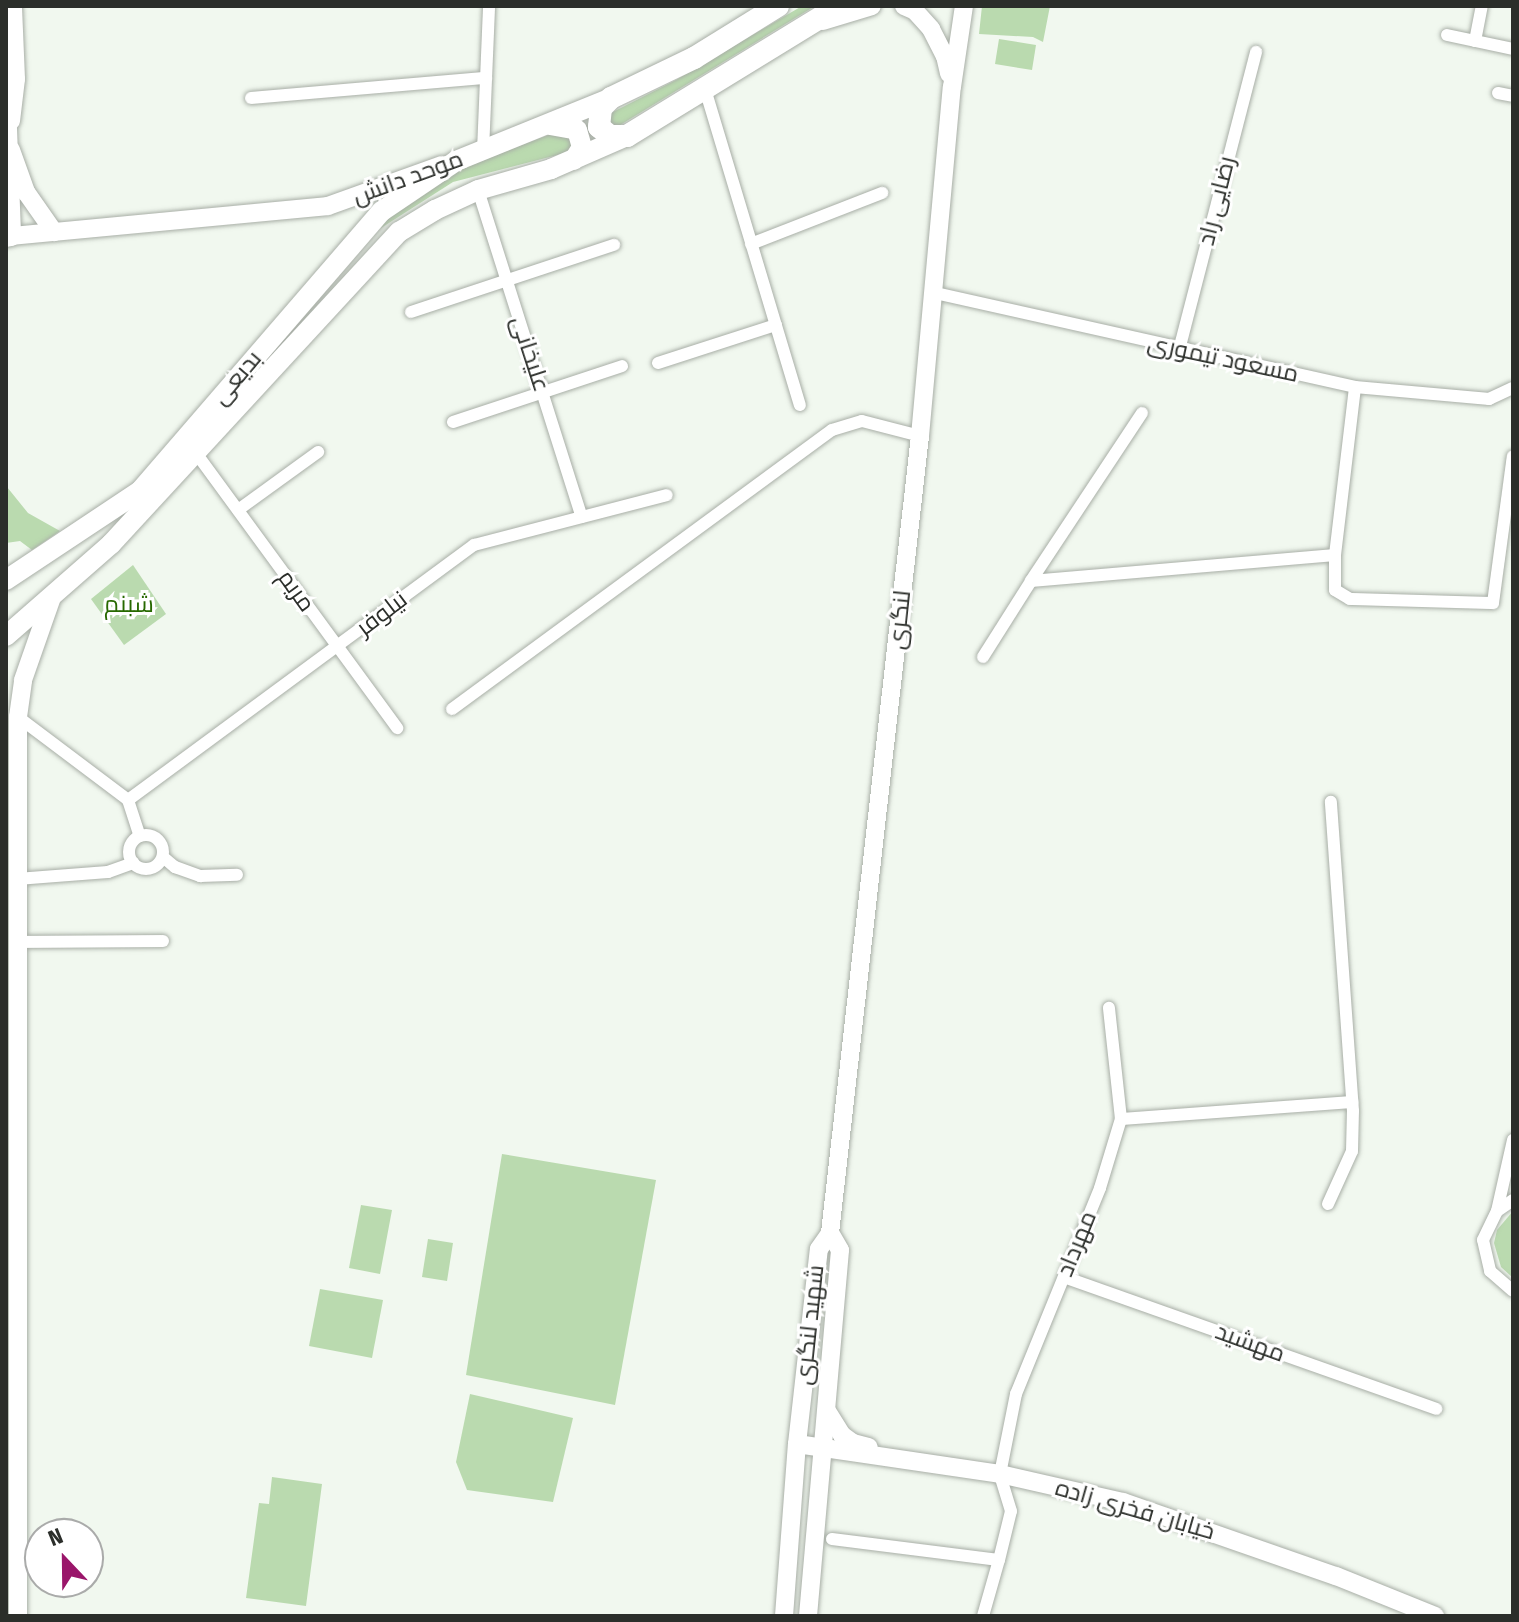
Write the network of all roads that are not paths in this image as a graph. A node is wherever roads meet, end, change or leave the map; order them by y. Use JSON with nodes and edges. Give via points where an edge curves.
{"nodes":[{"id":1,"x":13,"y":6,"type":"edge"},
{"id":2,"x":489,"y":6,"type":"edge"},
{"id":3,"x":778,"y":6,"type":"edge"},
{"id":4,"x":839,"y":6,"type":"edge"},
{"id":5,"x":872,"y":6,"type":"edge"},
{"id":6,"x":904,"y":6,"type":"edge"},
{"id":7,"x":964,"y":6,"type":"edge"},
{"id":8,"x":1482,"y":6,"type":"edge"},
{"id":9,"x":809,"y":26,"type":"junction"},
{"id":10,"x":1447,"y":35,"type":"dead end"},
{"id":11,"x":1475,"y":41,"type":"junction"},
{"id":12,"x":1513,"y":49,"type":"edge"},
{"id":13,"x":1256,"y":52,"type":"dead end"},
{"id":14,"x":486,"y":78,"type":"junction"},
{"id":15,"x":952,"y":87,"type":"junction"},
{"id":16,"x":705,"y":89,"type":"junction"},
{"id":17,"x":1498,"y":93,"type":"dead end"},
{"id":18,"x":1513,"y":96,"type":"edge"},
{"id":19,"x":251,"y":98,"type":"dead end"},
{"id":20,"x":611,"y":98,"type":"junction"},
{"id":21,"x":6,"y":103,"type":"edge"},
{"id":22,"x":550,"y":125,"type":"junction"},
{"id":23,"x":627,"y":136,"type":"junction"},
{"id":24,"x":9,"y":143,"type":"junction"},
{"id":25,"x":483,"y":151,"type":"junction"},
{"id":26,"x":574,"y":160,"type":"junction"},
{"id":27,"x":456,"y":161,"type":"junction"},
{"id":28,"x":478,"y":190,"type":"junction"},
{"id":29,"x":882,"y":193,"type":"dead end"},
{"id":30,"x":54,"y":232,"type":"junction"},
{"id":31,"x":8,"y":236,"type":"edge"},
{"id":32,"x":751,"y":244,"type":"junction"},
{"id":33,"x":614,"y":245,"type":"dead end"},
{"id":34,"x":384,"y":246,"type":"joint"},
{"id":35,"x":507,"y":281,"type":"junction"},
{"id":36,"x":935,"y":293,"type":"junction"},
{"id":37,"x":411,"y":312,"type":"dead end"},
{"id":38,"x":776,"y":325,"type":"junction"},
{"id":39,"x":1179,"y":350,"type":"junction"},
{"id":40,"x":658,"y":363,"type":"dead end"},
{"id":41,"x":622,"y":366,"type":"dead end"},
{"id":42,"x":1355,"y":387,"type":"junction"},
{"id":43,"x":1513,"y":388,"type":"edge"},
{"id":44,"x":543,"y":393,"type":"junction"},
{"id":45,"x":800,"y":405,"type":"dead end"},
{"id":46,"x":1142,"y":413,"type":"dead end"},
{"id":47,"x":453,"y":422,"type":"dead end"},
{"id":48,"x":920,"y":436,"type":"junction"},
{"id":49,"x":318,"y":452,"type":"dead end"},
{"id":50,"x":196,"y":453,"type":"junction"},
{"id":51,"x":1513,"y":456,"type":"edge"},
{"id":52,"x":667,"y":495,"type":"dead end"},
{"id":53,"x":238,"y":510,"type":"junction"},
{"id":54,"x":582,"y":517,"type":"junction"},
{"id":55,"x":1335,"y":555,"type":"junction"},
{"id":56,"x":6,"y":580,"type":"edge"},
{"id":57,"x":1031,"y":581,"type":"junction"},
{"id":58,"x":52,"y":597,"type":"junction"},
{"id":59,"x":6,"y":636,"type":"edge"},
{"id":60,"x":337,"y":647,"type":"junction"},
{"id":61,"x":983,"y":657,"type":"dead end"},
{"id":62,"x":452,"y":709,"type":"dead end"},
{"id":63,"x":18,"y":717,"type":"junction"},
{"id":64,"x":397,"y":728,"type":"dead end"},
{"id":65,"x":11,"y":777,"type":"edge"},
{"id":66,"x":128,"y":800,"type":"junction"},
{"id":67,"x":1331,"y":802,"type":"dead end"},
{"id":68,"x":140,"y":836,"type":"junction"},
{"id":69,"x":163,"y":857,"type":"junction"},
{"id":70,"x":133,"y":863,"type":"junction"},
{"id":71,"x":237,"y":875,"type":"dead end"},
{"id":72,"x":17,"y":879,"type":"junction"},
{"id":73,"x":163,"y":941,"type":"dead end"},
{"id":74,"x":17,"y":942,"type":"junction"},
{"id":75,"x":12,"y":989,"type":"edge"},
{"id":76,"x":1109,"y":1008,"type":"dead end"},
{"id":77,"x":1352,"y":1102,"type":"junction"},
{"id":78,"x":1121,"y":1119,"type":"junction"},
{"id":79,"x":1513,"y":1140,"type":"edge"},
{"id":80,"x":12,"y":1164,"type":"edge"},
{"id":81,"x":1513,"y":1200,"type":"edge"},
{"id":82,"x":1328,"y":1204,"type":"dead end"},
{"id":83,"x":1497,"y":1211,"type":"junction"},
{"id":84,"x":830,"y":1233,"type":"junction"},
{"id":85,"x":1064,"y":1277,"type":"junction"},
{"id":86,"x":1513,"y":1291,"type":"edge"},
{"id":87,"x":1436,"y":1409,"type":"dead end"},
{"id":88,"x":827,"y":1411,"type":"junction"},
{"id":89,"x":797,"y":1444,"type":"junction"},
{"id":90,"x":824,"y":1448,"type":"junction"},
{"id":91,"x":885,"y":1457,"type":"junction"},
{"id":92,"x":1000,"y":1474,"type":"junction"},
{"id":93,"x":12,"y":1489,"type":"edge"},
{"id":94,"x":832,"y":1539,"type":"dead end"},
{"id":95,"x":999,"y":1560,"type":"junction"},
{"id":96,"x":18,"y":1616,"type":"edge"},
{"id":97,"x":784,"y":1616,"type":"edge"},
{"id":98,"x":808,"y":1616,"type":"edge"},
{"id":99,"x":983,"y":1616,"type":"edge"},
{"id":100,"x":1435,"y":1616,"type":"edge"}],
"edges":[{"from":1,"to":24,"type":"main road","via":[[16,79]]},
{"from":2,"to":14,"type":"street"},
{"from":3,"to":20,"type":"highway","name":"موحد دانش","via":[[694,58]]},
{"from":4,"to":9,"type":"highway","name":"موحد دانش"},
{"from":5,"to":9,"type":"main road"},
{"from":6,"to":15,"type":"main road","via":[[921,16],[936,37]]},
{"from":7,"to":15,"type":"main road","name":"لنگری"},
{"from":8,"to":11,"type":"street"},
{"from":9,"to":16,"type":"highway","name":"موحد دانش"},
{"from":10,"to":11,"type":"street"},
{"from":11,"to":12,"type":"street"},
{"from":13,"to":39,"type":"street","name":"رضایی راد"},
{"from":14,"to":19,"type":"street"},
{"from":14,"to":25,"type":"street"},
{"from":15,"to":36,"type":"main road","name":"لنگری"},
{"from":16,"to":23,"type":"highway","name":"موحد دانش"},
{"from":16,"to":32,"type":"street"},
{"from":17,"to":18,"type":"street"},
{"from":20,"to":22,"type":"main road","name":"موحد دانش"},
{"from":20,"to":23,"type":"highway","via":[[601,108],[599,127],[610,136]]},
{"from":21,"to":24,"type":"main road"},
{"from":22,"to":25,"type":"main road","name":"موحد دانش"},
{"from":22,"to":26,"type":"main road","via":[[577,130],[582,147]]},
{"from":23,"to":26,"type":"main road","name":"موحد دانش"},
{"from":24,"to":30,"type":"main road","via":[[26,192]]},
{"from":24,"to":31,"type":"main road"},
{"from":25,"to":27,"type":"main road","name":"موحد دانش"},
{"from":26,"to":28,"type":"main road","name":"موحد دانش"},
{"from":27,"to":30,"type":"main road","name":"موحد دانش","via":[[328,206]]},
{"from":27,"to":56,"type":"main road","name":"بدیعی","via":[[368,224],[140,491]]},
{"from":28,"to":34,"type":"main road","name":"موحد دانش","via":[[419,219]]},
{"from":28,"to":35,"type":"street","name":"علیخانی"},
{"from":29,"to":32,"type":"street"},
{"from":30,"to":31,"type":"main road","name":"موحد دانش"},
{"from":32,"to":38,"type":"street"},
{"from":33,"to":35,"type":"street"},
{"from":34,"to":50,"type":"main road","name":"بدیعی"},
{"from":35,"to":37,"type":"street"},
{"from":35,"to":44,"type":"street","name":"علیخانی"},
{"from":36,"to":39,"type":"street","name":"مسعود تیموری"},
{"from":36,"to":48,"type":"main road","name":"لنگری"},
{"from":38,"to":40,"type":"street"},
{"from":38,"to":45,"type":"street"},
{"from":39,"to":42,"type":"street","name":"مسعود تیموری"},
{"from":41,"to":44,"type":"street"},
{"from":42,"to":43,"type":"street","name":"مسعود تیموری","via":[[1489,399]]},
{"from":42,"to":55,"type":"street"},
{"from":44,"to":47,"type":"street"},
{"from":44,"to":54,"type":"street","name":"علیخانی"},
{"from":46,"to":57,"type":"street"},
{"from":48,"to":62,"type":"street","via":[[862,421],[832,430]]},
{"from":48,"to":84,"type":"main road","name":"لنگری"},
{"from":49,"to":53,"type":"street"},
{"from":50,"to":53,"type":"street","name":"مریم"},
{"from":50,"to":58,"type":"main road","name":"بدیعی","via":[[111,544]]},
{"from":51,"to":55,"type":"street","via":[[1493,603],[1350,599],[1335,590]]},
{"from":52,"to":54,"type":"street","name":"نیلوفر"},
{"from":53,"to":60,"type":"street","name":"مریم"},
{"from":54,"to":60,"type":"street","name":"نیلوفر","via":[[474,545]]},
{"from":55,"to":57,"type":"street"},
{"from":57,"to":61,"type":"street"},
{"from":58,"to":59,"type":"main road","name":"بدیعی"},
{"from":58,"to":63,"type":"main road","via":[[23,680]]},
{"from":60,"to":64,"type":"street","name":"مریم"},
{"from":60,"to":66,"type":"street","name":"نیلوفر"},
{"from":63,"to":65,"type":"main road"},
{"from":63,"to":66,"type":"street"},
{"from":65,"to":72,"type":"main road"},
{"from":66,"to":68,"type":"street"},
{"from":67,"to":77,"type":"street"},
{"from":68,"to":69,"type":"street","via":[[160,841]]},
{"from":68,"to":70,"type":"street","via":[[129,848]]},
{"from":69,"to":70,"type":"street","via":[[148,870]]},
{"from":69,"to":71,"type":"street","via":[[200,876]]},
{"from":70,"to":72,"type":"street","via":[[108,872]]},
{"from":72,"to":74,"type":"main road"},
{"from":73,"to":74,"type":"street"},
{"from":74,"to":75,"type":"main road"},
{"from":75,"to":80,"type":"main road"},
{"from":76,"to":78,"type":"street","name":"مهرداد"},
{"from":77,"to":78,"type":"street"},
{"from":77,"to":82,"type":"street","via":[[1352,1151]]},
{"from":78,"to":85,"type":"street","name":"مهرداد"},
{"from":79,"to":83,"type":"street"},
{"from":80,"to":93,"type":"main road"},
{"from":81,"to":83,"type":"street"},
{"from":83,"to":86,"type":"street","via":[[1488,1224],[1484,1256],[1490,1271]]},
{"from":84,"to":88,"type":"main road","name":"شهید لنگری","via":[[840,1250]]},
{"from":84,"to":89,"type":"main road","name":"شهید لنگری","via":[[819,1249]]},
{"from":85,"to":87,"type":"street","name":"مهشید"},
{"from":85,"to":92,"type":"street","name":"مهرداد","via":[[1016,1394]]},
{"from":88,"to":90,"type":"main road","name":"شهید لنگری"},
{"from":88,"to":91,"type":"main road","via":[[842,1435]]},
{"from":89,"to":90,"type":"main road","name":"خیابان فخری زاده"},
{"from":89,"to":97,"type":"main road","name":"شهید لنگری"},
{"from":90,"to":91,"type":"main road","name":"خیابان فخری زاده"},
{"from":90,"to":98,"type":"main road","name":"شهید لنگری"},
{"from":91,"to":92,"type":"main road","name":"خیابان فخری زاده"},
{"from":92,"to":95,"type":"street","via":[[1011,1507]]},
{"from":92,"to":100,"type":"main road","name":"خیابان فخری زاده","via":[[1188,1523]]},
{"from":93,"to":96,"type":"main road"},
{"from":94,"to":95,"type":"street"},
{"from":95,"to":99,"type":"street"}]}
